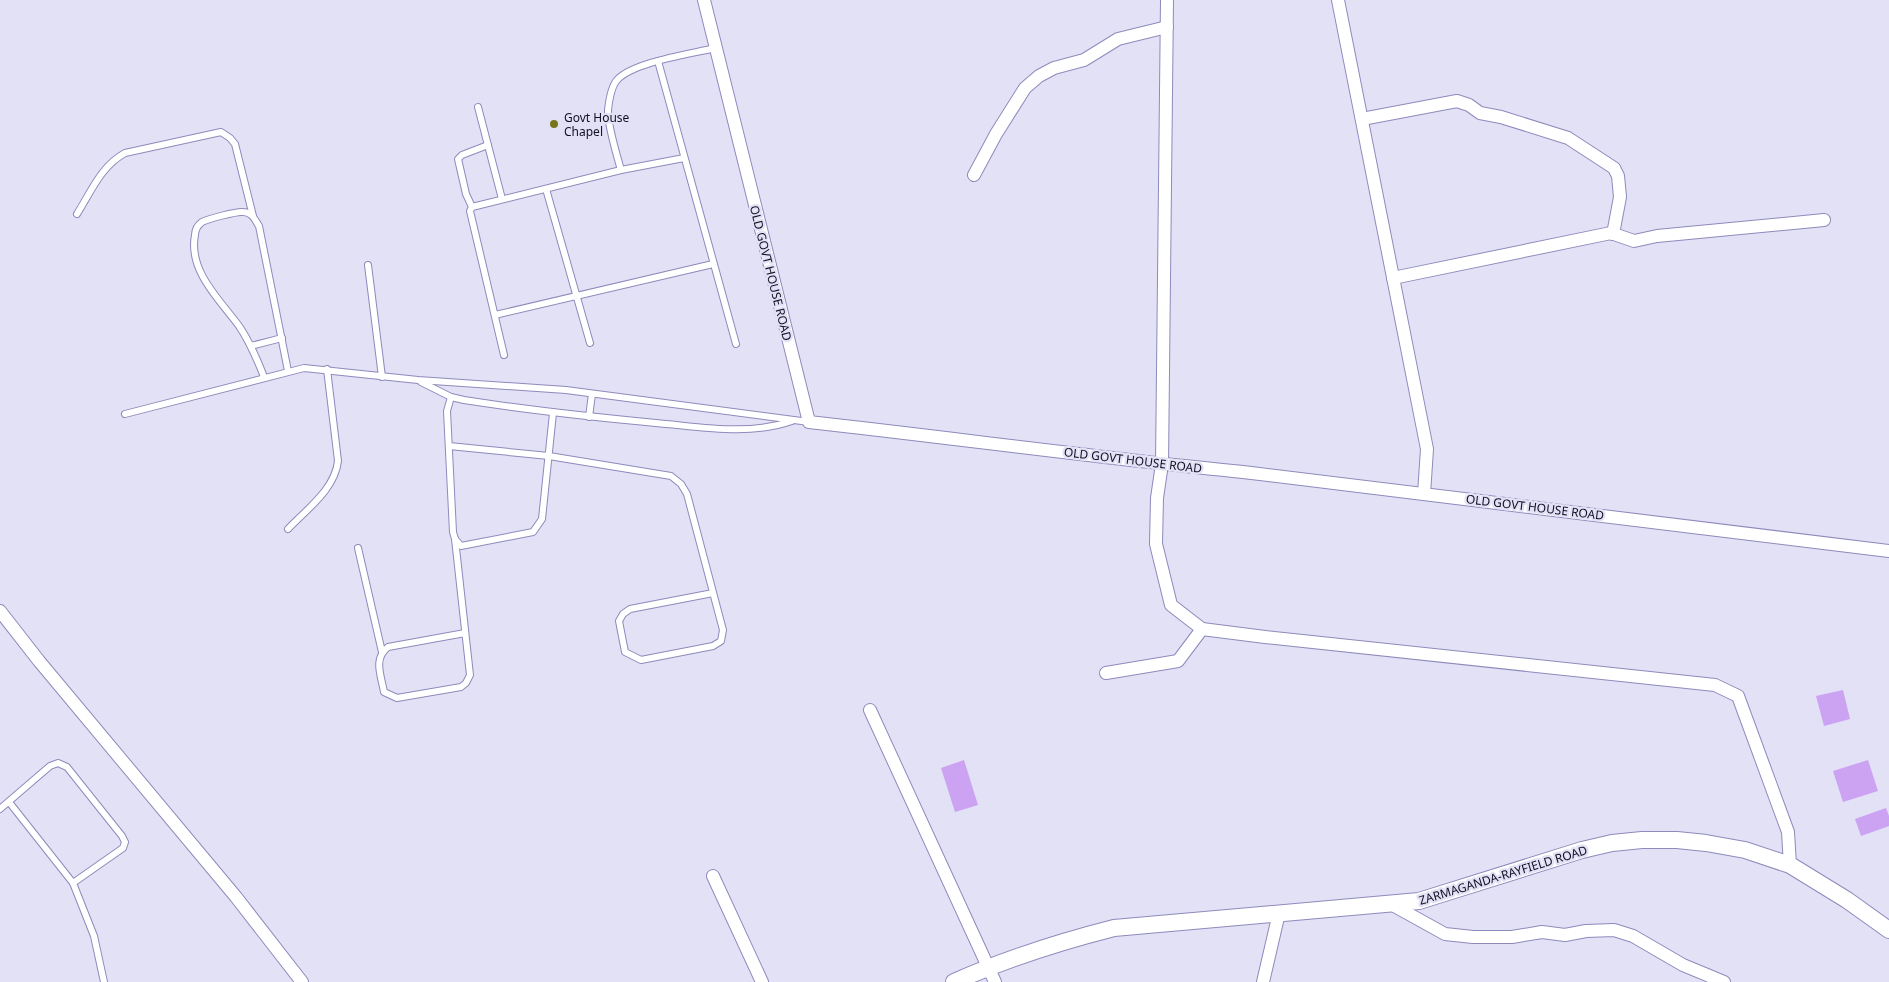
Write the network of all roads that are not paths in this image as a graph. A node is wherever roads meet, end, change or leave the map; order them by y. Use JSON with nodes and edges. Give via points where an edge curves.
{"nodes":[{"id":1,"x":704,"y":0,"type":"edge"},
{"id":2,"x":1167,"y":0,"type":"edge"},
{"id":3,"x":1338,"y":0,"type":"edge"},
{"id":4,"x":1167,"y":27,"type":"junction"},
{"id":5,"x":715,"y":48,"type":"junction"},
{"id":6,"x":658,"y":61,"type":"junction"},
{"id":7,"x":478,"y":107,"type":"dead end"},
{"id":8,"x":1362,"y":119,"type":"junction"},
{"id":9,"x":488,"y":146,"type":"junction"},
{"id":10,"x":684,"y":158,"type":"junction"},
{"id":11,"x":620,"y":170,"type":"junction"},
{"id":12,"x":974,"y":175,"type":"dead end"},
{"id":13,"x":546,"y":189,"type":"junction"},
{"id":14,"x":502,"y":199,"type":"junction"},
{"id":15,"x":472,"y":207,"type":"junction"},
{"id":16,"x":78,"y":214,"type":"dead end"},
{"id":17,"x":253,"y":216,"type":"junction"},
{"id":18,"x":1824,"y":220,"type":"dead end"},
{"id":19,"x":1613,"y":234,"type":"junction"},
{"id":20,"x":713,"y":264,"type":"junction"},
{"id":21,"x":368,"y":265,"type":"dead end"},
{"id":22,"x":1393,"y":278,"type":"junction"},
{"id":23,"x":576,"y":295,"type":"junction"},
{"id":24,"x":495,"y":315,"type":"junction"},
{"id":25,"x":282,"y":338,"type":"junction"},
{"id":26,"x":590,"y":343,"type":"dead end"},
{"id":27,"x":736,"y":344,"type":"dead end"},
{"id":28,"x":252,"y":346,"type":"junction"},
{"id":29,"x":504,"y":356,"type":"dead end"},
{"id":30,"x":327,"y":369,"type":"junction"},
{"id":31,"x":288,"y":371,"type":"junction"},
{"id":32,"x":264,"y":377,"type":"junction"},
{"id":33,"x":382,"y":377,"type":"junction"},
{"id":34,"x":418,"y":380,"type":"junction"},
{"id":35,"x":592,"y":394,"type":"junction"},
{"id":36,"x":451,"y":397,"type":"junction"},
{"id":37,"x":553,"y":413,"type":"junction"},
{"id":38,"x":125,"y":414,"type":"dead end"},
{"id":39,"x":589,"y":417,"type":"junction"},
{"id":40,"x":795,"y":420,"type":"junction"},
{"id":41,"x":809,"y":422,"type":"junction"},
{"id":42,"x":448,"y":446,"type":"junction"},
{"id":43,"x":549,"y":456,"type":"junction"},
{"id":44,"x":1162,"y":464,"type":"junction"},
{"id":45,"x":1424,"y":494,"type":"junction"},
{"id":46,"x":288,"y":529,"type":"dead end"},
{"id":47,"x":455,"y":539,"type":"junction"},
{"id":48,"x":358,"y":548,"type":"dead end"},
{"id":49,"x":1889,"y":551,"type":"edge"},
{"id":50,"x":713,"y":593,"type":"junction"},
{"id":51,"x":0,"y":611,"type":"edge"},
{"id":52,"x":1202,"y":629,"type":"junction"},
{"id":53,"x":465,"y":633,"type":"junction"},
{"id":54,"x":382,"y":652,"type":"junction"},
{"id":55,"x":1106,"y":673,"type":"dead end"},
{"id":56,"x":870,"y":710,"type":"dead end"},
{"id":57,"x":9,"y":802,"type":"junction"},
{"id":58,"x":0,"y":809,"type":"edge"},
{"id":59,"x":1790,"y":865,"type":"junction"},
{"id":60,"x":713,"y":876,"type":"dead end"},
{"id":61,"x":73,"y":883,"type":"junction"},
{"id":62,"x":1389,"y":903,"type":"junction"},
{"id":63,"x":1279,"y":913,"type":"junction"},
{"id":64,"x":1889,"y":930,"type":"edge"},
{"id":65,"x":990,"y":966,"type":"junction"},
{"id":66,"x":104,"y":982,"type":"edge"},
{"id":67,"x":302,"y":982,"type":"edge"},
{"id":68,"x":762,"y":982,"type":"edge"},
{"id":69,"x":954,"y":982,"type":"edge"},
{"id":70,"x":995,"y":982,"type":"edge"},
{"id":71,"x":1263,"y":982,"type":"edge"},
{"id":72,"x":1724,"y":982,"type":"edge"}],
"edges":[{"from":1,"to":5,"type":"street","name":"OLD GOVT HOUSE ROAD"},
{"from":2,"to":4,"type":"street"},
{"from":3,"to":8,"type":"street"},
{"from":4,"to":12,"type":"street","via":[[1118,39],[1084,60],[1038,76],[1025,88]]},
{"from":4,"to":44,"type":"street"},
{"from":5,"to":6,"type":"lane"},
{"from":5,"to":41,"type":"street","name":"OLD GOVT HOUSE ROAD"},
{"from":6,"to":10,"type":"lane"},
{"from":6,"to":11,"type":"lane","via":[[634,69],[617,80],[611,92],[608,112]]},
{"from":7,"to":9,"type":"lane"},
{"from":8,"to":19,"type":"street","via":[[1457,101],[1480,113],[1568,138],[1614,168],[1618,176],[1620,197]]},
{"from":8,"to":22,"type":"street"},
{"from":9,"to":14,"type":"lane"},
{"from":9,"to":15,"type":"lane","via":[[458,159]]},
{"from":10,"to":11,"type":"lane"},
{"from":10,"to":20,"type":"lane"},
{"from":11,"to":13,"type":"lane"},
{"from":13,"to":14,"type":"lane"},
{"from":13,"to":23,"type":"lane"},
{"from":14,"to":15,"type":"lane"},
{"from":15,"to":24,"type":"lane","via":[[470,211]]},
{"from":16,"to":17,"type":"lane","via":[[103,171],[114,159],[125,153],[221,132],[234,144]]},
{"from":17,"to":25,"type":"lane","via":[[259,226]]},
{"from":17,"to":28,"type":"lane","via":[[244,212],[203,221],[194,235],[194,249],[206,285]]},
{"from":18,"to":19,"type":"street","via":[[1634,241]]},
{"from":19,"to":22,"type":"street"},
{"from":20,"to":23,"type":"lane"},
{"from":20,"to":27,"type":"lane"},
{"from":21,"to":33,"type":"lane"},
{"from":22,"to":45,"type":"street","via":[[1427,449]]},
{"from":23,"to":24,"type":"lane"},
{"from":23,"to":26,"type":"lane"},
{"from":24,"to":29,"type":"lane"},
{"from":25,"to":28,"type":"lane"},
{"from":25,"to":31,"type":"lane"},
{"from":28,"to":32,"type":"lane"},
{"from":30,"to":31,"type":"lane"},
{"from":30,"to":33,"type":"lane"},
{"from":30,"to":46,"type":"lane","via":[[338,461],[336,472],[330,484]]},
{"from":31,"to":32,"type":"lane"},
{"from":32,"to":38,"type":"lane"},
{"from":33,"to":34,"type":"lane"},
{"from":34,"to":35,"type":"lane"},
{"from":34,"to":36,"type":"lane"},
{"from":35,"to":39,"type":"lane"},
{"from":35,"to":40,"type":"lane"},
{"from":36,"to":37,"type":"lane"},
{"from":36,"to":42,"type":"lane","via":[[447,412]]},
{"from":37,"to":39,"type":"lane"},
{"from":37,"to":43,"type":"lane"},
{"from":39,"to":40,"type":"lane","via":[[735,430],[773,427]]},
{"from":40,"to":41,"type":"lane"},
{"from":41,"to":44,"type":"street","name":"OLD GOVT HOUSE ROAD"},
{"from":42,"to":43,"type":"lane"},
{"from":42,"to":47,"type":"lane"},
{"from":43,"to":47,"type":"lane","via":[[542,519],[533,532],[461,546]]},
{"from":43,"to":50,"type":"lane","via":[[671,476],[681,484],[687,494]]},
{"from":44,"to":45,"type":"street","name":"OLD GOVT HOUSE ROAD"},
{"from":44,"to":52,"type":"street","via":[[1156,544],[1172,605]]},
{"from":45,"to":49,"type":"street","name":"OLD GOVT HOUSE ROAD"},
{"from":47,"to":53,"type":"lane"},
{"from":48,"to":54,"type":"lane"},
{"from":50,"to":50,"type":"lane","via":[[723,630],[721,641],[713,646],[641,660],[625,652],[619,621],[630,609]]},
{"from":51,"to":67,"type":"street"},
{"from":52,"to":55,"type":"street","via":[[1178,661]]},
{"from":52,"to":59,"type":"street","via":[[1715,685],[1738,696],[1788,832]]},
{"from":53,"to":54,"type":"lane","via":[[388,647]]},
{"from":53,"to":54,"type":"lane","via":[[470,675],[461,687],[397,698],[391,696],[384,692],[378,660]]},
{"from":56,"to":65,"type":"street"},
{"from":57,"to":58,"type":"lane"},
{"from":57,"to":61,"type":"lane"},
{"from":57,"to":61,"type":"lane","via":[[50,766],[58,763],[66,767],[116,828],[125,842],[123,848]]},
{"from":59,"to":62,"type":"street","name":"ZARMAGANDA-RAYFIELD ROAD","via":[[1745,850],[1706,842],[1642,840],[1582,850],[1419,901]]},
{"from":59,"to":64,"type":"street","name":"ZARMAGANDA-RAYFIELD ROAD"},
{"from":60,"to":68,"type":"street"},
{"from":61,"to":66,"type":"lane","via":[[94,936]]},
{"from":62,"to":63,"type":"street","name":"ZARMAGANDA-RAYFIELD ROAD"},
{"from":62,"to":72,"type":"street","via":[[1445,934],[1512,938],[1542,932],[1565,935],[1614,930],[1633,936],[1683,965]]},
{"from":63,"to":65,"type":"street","name":"ZARMAGANDA-RAYFIELD ROAD","via":[[1114,928],[1066,940]]},
{"from":63,"to":71,"type":"street"},
{"from":65,"to":69,"type":"street","name":"ZARMAGANDA-RAYFIELD ROAD"},
{"from":65,"to":70,"type":"street"}]}
